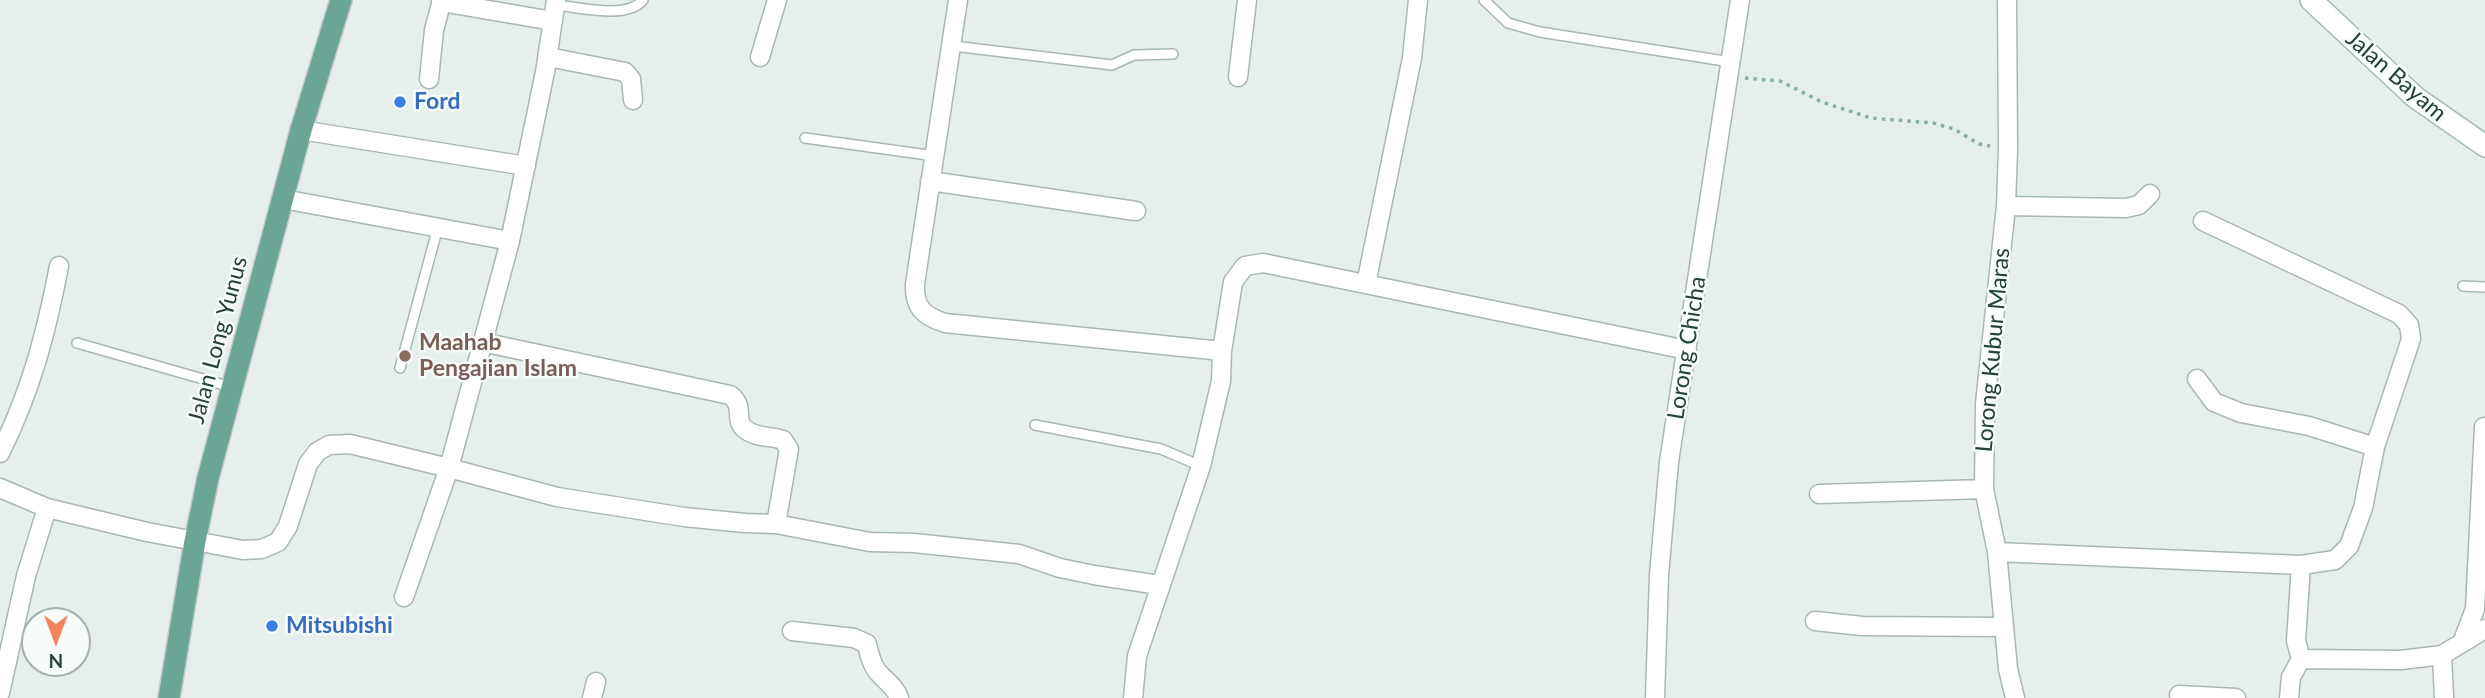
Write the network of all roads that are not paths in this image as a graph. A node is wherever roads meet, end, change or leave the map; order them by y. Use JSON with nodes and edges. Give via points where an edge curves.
{"nodes":[{"id":1,"x":341,"y":0,"type":"edge"},
{"id":2,"x":643,"y":0,"type":"edge"},
{"id":3,"x":777,"y":0,"type":"edge"},
{"id":4,"x":958,"y":0,"type":"edge"},
{"id":5,"x":1247,"y":0,"type":"edge"},
{"id":6,"x":1418,"y":0,"type":"edge"},
{"id":7,"x":1484,"y":0,"type":"edge"},
{"id":8,"x":1740,"y":0,"type":"edge"},
{"id":9,"x":2007,"y":0,"type":"edge"},
{"id":10,"x":2311,"y":0,"type":"edge"},
{"id":11,"x":442,"y":1,"type":"edge"},
{"id":12,"x":555,"y":9,"type":"edge"},
{"id":13,"x":953,"y":46,"type":"junction"},
{"id":14,"x":1173,"y":54,"type":"dead end"},
{"id":15,"x":548,"y":57,"type":"junction"},
{"id":16,"x":760,"y":57,"type":"dead end"},
{"id":17,"x":1730,"y":69,"type":"junction"},
{"id":18,"x":1238,"y":77,"type":"dead end"},
{"id":19,"x":429,"y":79,"type":"dead end"},
{"id":20,"x":633,"y":100,"type":"dead end"},
{"id":21,"x":301,"y":130,"type":"junction"},
{"id":22,"x":805,"y":138,"type":"dead end"},
{"id":23,"x":2485,"y":146,"type":"edge"},
{"id":24,"x":935,"y":156,"type":"junction"},
{"id":25,"x":526,"y":166,"type":"junction"},
{"id":26,"x":930,"y":181,"type":"junction"},
{"id":27,"x":2150,"y":194,"type":"dead end"},
{"id":28,"x":283,"y":199,"type":"junction"},
{"id":29,"x":2006,"y":206,"type":"junction"},
{"id":30,"x":1136,"y":211,"type":"dead end"},
{"id":31,"x":2203,"y":221,"type":"dead end"},
{"id":32,"x":438,"y":227,"type":"junction"},
{"id":33,"x":510,"y":241,"type":"junction"},
{"id":34,"x":60,"y":266,"type":"dead end"},
{"id":35,"x":1366,"y":284,"type":"junction"},
{"id":36,"x":2463,"y":286,"type":"dead end"},
{"id":37,"x":2485,"y":288,"type":"edge"},
{"id":38,"x":482,"y":342,"type":"junction"},
{"id":39,"x":77,"y":343,"type":"dead end"},
{"id":40,"x":1687,"y":350,"type":"junction"},
{"id":41,"x":1222,"y":351,"type":"junction"},
{"id":42,"x":400,"y":368,"type":"dead end"},
{"id":43,"x":2197,"y":379,"type":"dead end"},
{"id":44,"x":233,"y":388,"type":"junction"},
{"id":45,"x":1035,"y":425,"type":"dead end"},
{"id":46,"x":2484,"y":428,"type":"edge"},
{"id":47,"x":2375,"y":447,"type":"junction"},
{"id":48,"x":0,"y":453,"type":"edge"},
{"id":49,"x":1201,"y":466,"type":"junction"},
{"id":50,"x":449,"y":468,"type":"junction"},
{"id":51,"x":0,"y":488,"type":"edge"},
{"id":52,"x":1984,"y":489,"type":"junction"},
{"id":53,"x":1819,"y":494,"type":"dead end"},
{"id":54,"x":47,"y":508,"type":"junction"},
{"id":55,"x":776,"y":524,"type":"junction"},
{"id":56,"x":195,"y":541,"type":"junction"},
{"id":57,"x":1997,"y":552,"type":"junction"},
{"id":58,"x":2301,"y":565,"type":"junction"},
{"id":59,"x":1159,"y":585,"type":"junction"},
{"id":60,"x":404,"y":597,"type":"dead end"},
{"id":61,"x":1815,"y":621,"type":"dead end"},
{"id":62,"x":2003,"y":627,"type":"junction"},
{"id":63,"x":2485,"y":629,"type":"edge"},
{"id":64,"x":792,"y":631,"type":"dead end"},
{"id":65,"x":2462,"y":643,"type":"junction"},
{"id":66,"x":2442,"y":655,"type":"junction"},
{"id":67,"x":2301,"y":659,"type":"junction"},
{"id":68,"x":3,"y":664,"type":"edge"},
{"id":69,"x":0,"y":693,"type":"edge"},
{"id":70,"x":2179,"y":695,"type":"dead end"},
{"id":71,"x":169,"y":698,"type":"edge"},
{"id":72,"x":899,"y":698,"type":"edge"},
{"id":73,"x":1133,"y":698,"type":"edge"},
{"id":74,"x":1655,"y":698,"type":"edge"},
{"id":75,"x":2015,"y":698,"type":"edge"},
{"id":76,"x":2236,"y":698,"type":"edge"},
{"id":77,"x":2289,"y":698,"type":"edge"},
{"id":78,"x":2444,"y":698,"type":"edge"}],
"edges":[{"from":1,"to":21,"type":"main road","name":"Jalan Long Yunus"},
{"from":2,"to":12,"type":"lane","via":[[638,7],[621,12]]},
{"from":3,"to":16,"type":"street"},
{"from":4,"to":13,"type":"street"},
{"from":5,"to":18,"type":"street"},
{"from":6,"to":35,"type":"street","via":[[1412,58]]},
{"from":7,"to":17,"type":"lane","via":[[1508,23],[1540,32]]},
{"from":8,"to":17,"type":"street","name":"Lorong Chicha"},
{"from":9,"to":29,"type":"street","name":"Lorong Kubur Maras"},
{"from":10,"to":23,"type":"main road","name":"Jalan Bayam","via":[[2415,97]]},
{"from":11,"to":12,"type":"street"},
{"from":11,"to":19,"type":"street"},
{"from":12,"to":15,"type":"street"},
{"from":13,"to":14,"type":"lane","via":[[1112,65],[1134,55]]},
{"from":13,"to":24,"type":"street"},
{"from":15,"to":20,"type":"street","via":[[625,72],[631,79]]},
{"from":15,"to":25,"type":"street"},
{"from":17,"to":40,"type":"street","name":"Lorong Chicha"},
{"from":21,"to":25,"type":"street"},
{"from":21,"to":28,"type":"main road","name":"Jalan Long Yunus"},
{"from":22,"to":24,"type":"lane"},
{"from":24,"to":26,"type":"street"},
{"from":25,"to":33,"type":"street"},
{"from":26,"to":30,"type":"street"},
{"from":26,"to":41,"type":"street","via":[[915,299],[932,319]]},
{"from":27,"to":29,"type":"street","via":[[2139,205],[2126,208]]},
{"from":28,"to":32,"type":"street"},
{"from":28,"to":44,"type":"main road","name":"Jalan Long Yunus"},
{"from":29,"to":52,"type":"street","name":"Lorong Kubur Maras","via":[[1985,404]]},
{"from":31,"to":47,"type":"street","via":[[2399,314],[2409,325],[2407,356]]},
{"from":32,"to":33,"type":"street"},
{"from":32,"to":42,"type":"lane"},
{"from":33,"to":38,"type":"street"},
{"from":34,"to":48,"type":"street","via":[[46,334]]},
{"from":35,"to":40,"type":"street"},
{"from":35,"to":41,"type":"street","via":[[1263,263],[1245,265],[1233,282]]},
{"from":36,"to":37,"type":"lane"},
{"from":38,"to":50,"type":"street"},
{"from":38,"to":55,"type":"street","via":[[730,395],[740,409],[743,429],[783,440],[789,449]]},
{"from":39,"to":44,"type":"lane"},
{"from":40,"to":74,"type":"street","name":"Lorong Chicha","via":[[1669,462]]},
{"from":41,"to":49,"type":"street","via":[[1221,382]]},
{"from":43,"to":47,"type":"street","via":[[2214,402],[2241,413],[2309,426]]},
{"from":44,"to":56,"type":"main road","name":"Jalan Long Yunus"},
{"from":45,"to":49,"type":"lane","via":[[1161,449]]},
{"from":46,"to":65,"type":"street","via":[[2475,609]]},
{"from":47,"to":58,"type":"street","via":[[2363,508],[2349,546],[2336,560]]},
{"from":49,"to":59,"type":"street"},
{"from":50,"to":55,"type":"street","via":[[557,497],[684,517]]},
{"from":50,"to":56,"type":"street","via":[[350,444],[329,445],[307,464],[288,526],[278,542],[243,550]]},
{"from":50,"to":60,"type":"street"},
{"from":51,"to":54,"type":"street"},
{"from":52,"to":53,"type":"street"},
{"from":52,"to":57,"type":"street","name":"Lorong Kubur Maras"},
{"from":54,"to":56,"type":"street"},
{"from":54,"to":68,"type":"street"},
{"from":55,"to":59,"type":"street","via":[[870,542],[1020,554],[1083,573]]},
{"from":56,"to":71,"type":"main road","name":"Jalan Long Yunus"},
{"from":57,"to":58,"type":"street"},
{"from":57,"to":62,"type":"street","name":"Lorong Kubur Maras"},
{"from":58,"to":67,"type":"street","via":[[2296,641]]},
{"from":59,"to":73,"type":"street","via":[[1137,656]]},
{"from":61,"to":62,"type":"street"},
{"from":62,"to":75,"type":"street","name":"Lorong Kubur Maras"},
{"from":63,"to":65,"type":"street"},
{"from":64,"to":72,"type":"street","via":[[854,638],[867,644],[878,672]]},
{"from":65,"to":66,"type":"street"},
{"from":66,"to":67,"type":"street","via":[[2401,660]]},
{"from":66,"to":78,"type":"street"},
{"from":67,"to":77,"type":"street","via":[[2291,677]]},
{"from":68,"to":69,"type":"street"},
{"from":70,"to":76,"type":"street"}]}
